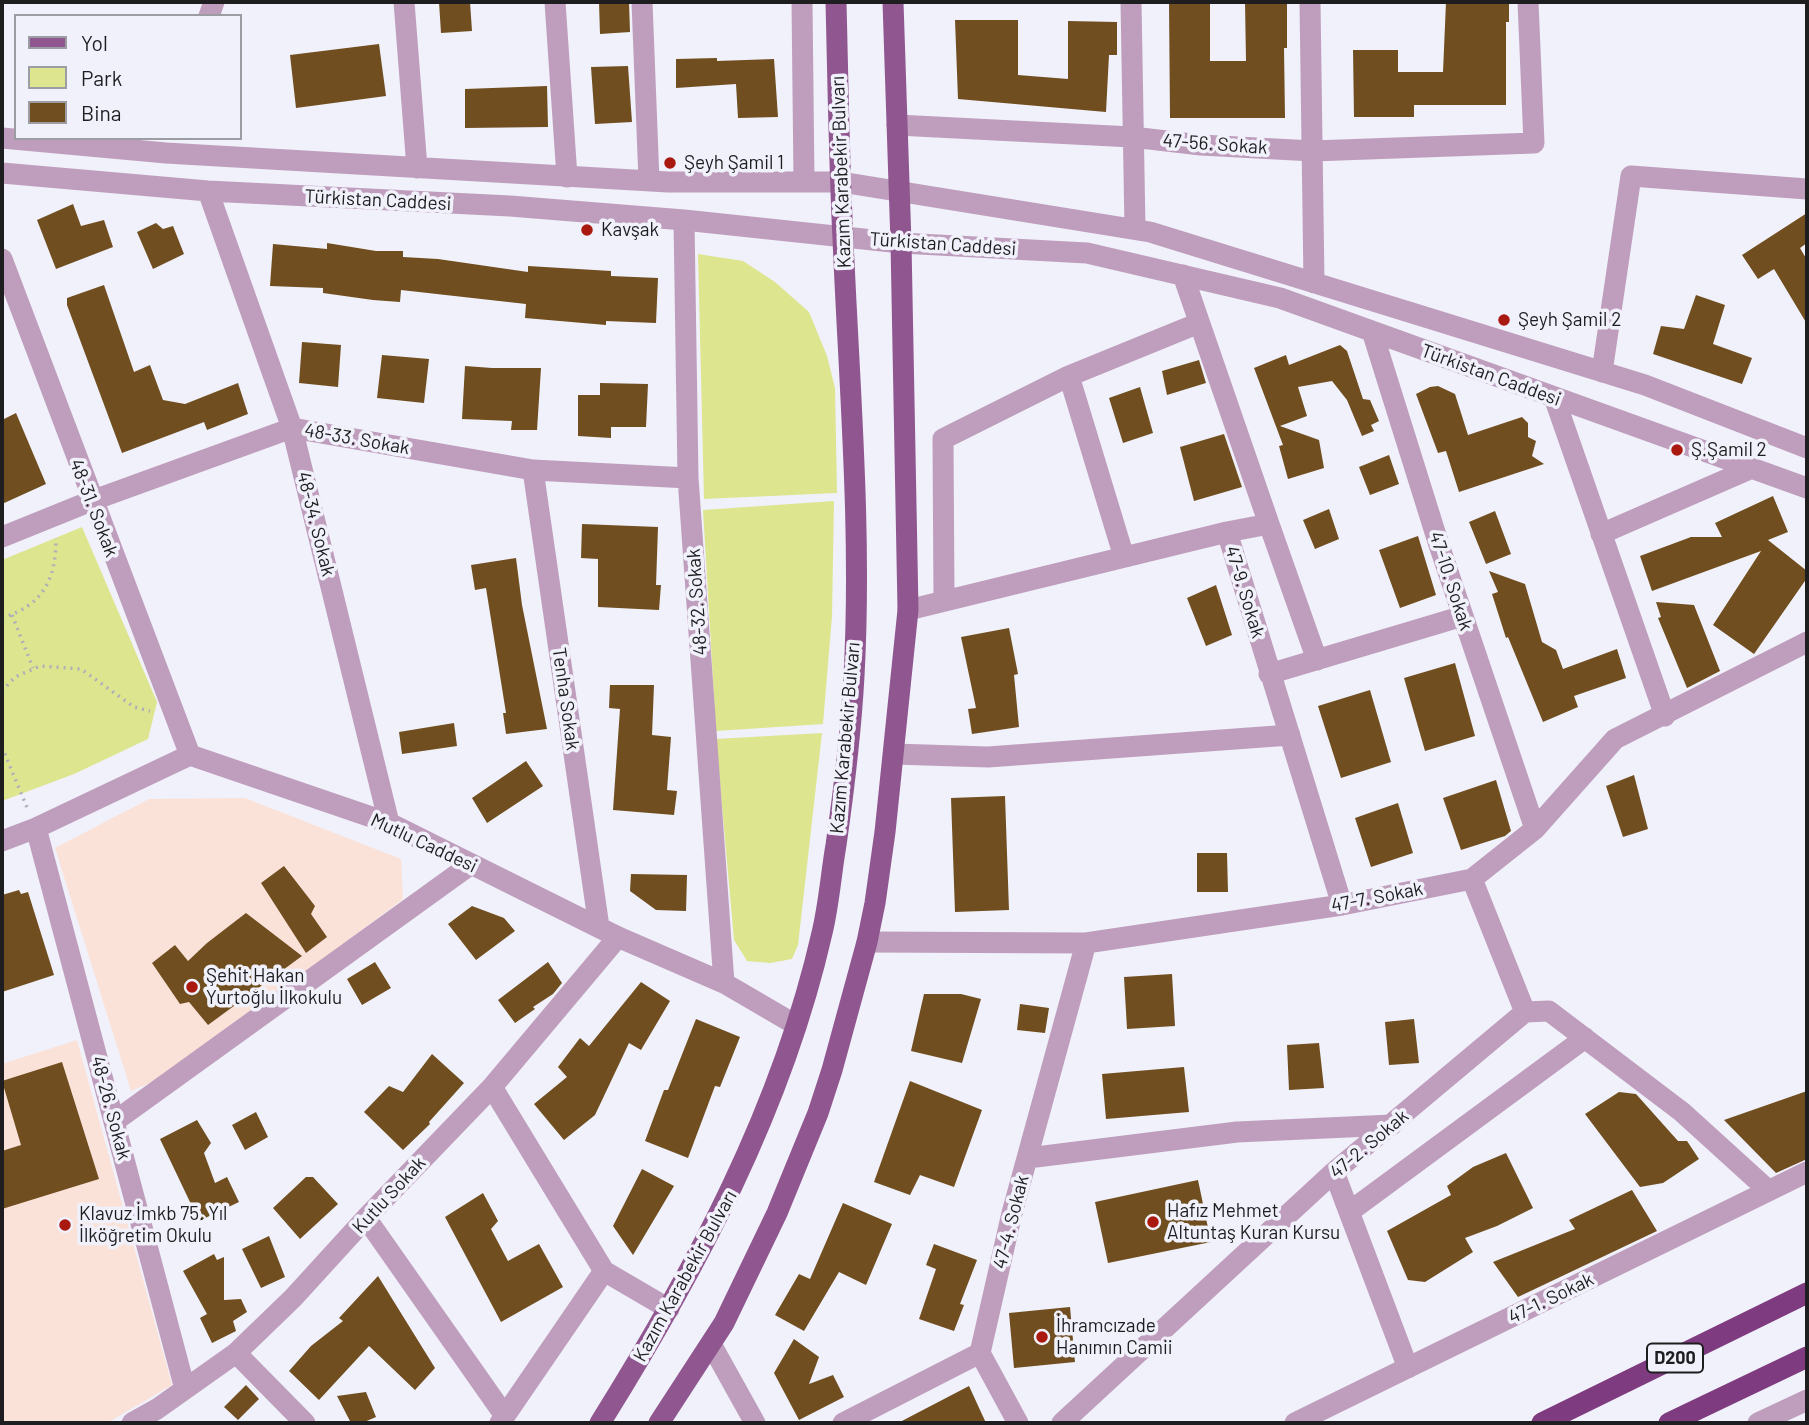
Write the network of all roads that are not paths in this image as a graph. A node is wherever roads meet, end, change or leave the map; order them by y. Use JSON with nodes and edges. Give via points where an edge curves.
{"nodes":[{"id":1,"x":404,"y":2,"type":"edge"},
{"id":2,"x":555,"y":2,"type":"edge"},
{"id":3,"x":642,"y":2,"type":"edge"},
{"id":4,"x":802,"y":2,"type":"edge"},
{"id":5,"x":836,"y":2,"type":"edge"},
{"id":6,"x":892,"y":2,"type":"edge"},
{"id":7,"x":1131,"y":2,"type":"edge"},
{"id":8,"x":1310,"y":2,"type":"edge"},
{"id":9,"x":1528,"y":2,"type":"edge"},
{"id":10,"x":897,"y":125,"type":"junction"},
{"id":11,"x":1132,"y":137,"type":"junction"},
{"id":12,"x":44,"y":140,"type":"edge"},
{"id":13,"x":169,"y":146,"type":"edge"},
{"id":14,"x":1313,"y":151,"type":"junction"},
{"id":15,"x":417,"y":168,"type":"junction"},
{"id":16,"x":2,"y":173,"type":"edge"},
{"id":17,"x":567,"y":177,"type":"junction"},
{"id":18,"x":649,"y":181,"type":"junction"},
{"id":19,"x":804,"y":183,"type":"junction"},
{"id":20,"x":841,"y":183,"type":"junction"},
{"id":21,"x":1807,"y":189,"type":"edge"},
{"id":22,"x":208,"y":191,"type":"junction"},
{"id":23,"x":899,"y":192,"type":"junction"},
{"id":24,"x":684,"y":220,"type":"junction"},
{"id":25,"x":1135,"y":229,"type":"junction"},
{"id":26,"x":843,"y":238,"type":"junction"},
{"id":27,"x":901,"y":243,"type":"junction"},
{"id":28,"x":2,"y":260,"type":"edge"},
{"id":29,"x":1183,"y":275,"type":"junction"},
{"id":30,"x":1314,"y":283,"type":"junction"},
{"id":31,"x":1199,"y":323,"type":"junction"},
{"id":32,"x":1372,"y":331,"type":"junction"},
{"id":33,"x":1602,"y":372,"type":"junction"},
{"id":34,"x":1069,"y":376,"type":"junction"},
{"id":35,"x":1554,"y":397,"type":"junction"},
{"id":36,"x":292,"y":428,"type":"junction"},
{"id":37,"x":1807,"y":449,"type":"edge"},
{"id":38,"x":1750,"y":469,"type":"junction"},
{"id":39,"x":533,"y":470,"type":"junction"},
{"id":40,"x":688,"y":478,"type":"junction"},
{"id":41,"x":1807,"y":488,"type":"edge"},
{"id":42,"x":91,"y":500,"type":"junction"},
{"id":43,"x":1269,"y":524,"type":"junction"},
{"id":44,"x":1227,"y":532,"type":"junction"},
{"id":45,"x":1601,"y":534,"type":"junction"},
{"id":46,"x":2,"y":537,"type":"edge"},
{"id":47,"x":1124,"y":557,"type":"junction"},
{"id":48,"x":944,"y":601,"type":"junction"},
{"id":49,"x":908,"y":610,"type":"junction"},
{"id":50,"x":1463,"y":616,"type":"junction"},
{"id":51,"x":1807,"y":642,"type":"edge"},
{"id":52,"x":1317,"y":660,"type":"junction"},
{"id":53,"x":1269,"y":674,"type":"junction"},
{"id":54,"x":1665,"y":716,"type":"junction"},
{"id":55,"x":1290,"y":735,"type":"junction"},
{"id":56,"x":894,"y":754,"type":"junction"},
{"id":57,"x":190,"y":755,"type":"junction"},
{"id":58,"x":389,"y":823,"type":"junction"},
{"id":59,"x":36,"y":828,"type":"junction"},
{"id":60,"x":1535,"y":829,"type":"junction"},
{"id":61,"x":2,"y":841,"type":"edge"},
{"id":62,"x":470,"y":865,"type":"junction"},
{"id":63,"x":1472,"y":879,"type":"junction"},
{"id":64,"x":1342,"y":905,"type":"junction"},
{"id":65,"x":609,"y":932,"type":"junction"},
{"id":66,"x":867,"y":942,"type":"junction"},
{"id":67,"x":1086,"y":943,"type":"junction"},
{"id":68,"x":724,"y":983,"type":"junction"},
{"id":69,"x":1525,"y":1012,"type":"junction"},
{"id":70,"x":796,"y":1026,"type":"junction"},
{"id":71,"x":1585,"y":1038,"type":"junction"},
{"id":72,"x":492,"y":1087,"type":"junction"},
{"id":73,"x":115,"y":1121,"type":"junction"},
{"id":74,"x":1392,"y":1125,"type":"junction"},
{"id":75,"x":1028,"y":1158,"type":"junction"},
{"id":76,"x":1334,"y":1172,"type":"junction"},
{"id":77,"x":1807,"y":1172,"type":"edge"},
{"id":78,"x":1769,"y":1191,"type":"junction"},
{"id":79,"x":1349,"y":1212,"type":"junction"},
{"id":80,"x":366,"y":1219,"type":"junction"},
{"id":81,"x":604,"y":1271,"type":"junction"},
{"id":82,"x":1807,"y":1293,"type":"edge"},
{"id":83,"x":669,"y":1309,"type":"junction"},
{"id":84,"x":711,"y":1344,"type":"junction"},
{"id":85,"x":236,"y":1353,"type":"junction"},
{"id":86,"x":979,"y":1353,"type":"junction"},
{"id":87,"x":1807,"y":1357,"type":"edge"},
{"id":88,"x":1408,"y":1368,"type":"junction"},
{"id":89,"x":184,"y":1389,"type":"junction"},
{"id":90,"x":1807,"y":1400,"type":"edge"},
{"id":91,"x":163,"y":1416,"type":"edge"},
{"id":92,"x":503,"y":1420,"type":"edge"},
{"id":93,"x":132,"y":1423,"type":"edge"},
{"id":94,"x":304,"y":1423,"type":"edge"},
{"id":95,"x":600,"y":1423,"type":"edge"},
{"id":96,"x":659,"y":1423,"type":"edge"},
{"id":97,"x":755,"y":1423,"type":"edge"},
{"id":98,"x":843,"y":1423,"type":"edge"},
{"id":99,"x":1018,"y":1423,"type":"edge"},
{"id":100,"x":1062,"y":1423,"type":"edge"},
{"id":101,"x":1295,"y":1423,"type":"edge"},
{"id":102,"x":1542,"y":1423,"type":"edge"},
{"id":103,"x":1669,"y":1423,"type":"edge"},
{"id":104,"x":1758,"y":1423,"type":"edge"}],
"edges":[{"from":1,"to":15,"type":"street"},
{"from":2,"to":17,"type":"street"},
{"from":3,"to":18,"type":"street"},
{"from":4,"to":19,"type":"street"},
{"from":5,"to":20,"type":"main road","name":"Kazım Karabekir Bulvarı"},
{"from":6,"to":10,"type":"main road"},
{"from":7,"to":11,"type":"street"},
{"from":8,"to":14,"type":"street"},
{"from":9,"to":14,"type":"street","name":"47-56. Sokak","via":[[1534,143]]},
{"from":10,"to":11,"type":"street","name":"47-56. Sokak"},
{"from":10,"to":23,"type":"main road"},
{"from":11,"to":14,"type":"street","name":"47-56. Sokak"},
{"from":11,"to":25,"type":"street"},
{"from":12,"to":13,"type":"street","name":"Türkistan Caddesi"},
{"from":13,"to":15,"type":"street","name":"Türkistan Caddesi"},
{"from":14,"to":30,"type":"street"},
{"from":15,"to":17,"type":"street","name":"Türkistan Caddesi"},
{"from":16,"to":22,"type":"street","name":"Türkistan Caddesi"},
{"from":17,"to":18,"type":"street","name":"Türkistan Caddesi"},
{"from":18,"to":19,"type":"street","name":"Türkistan Caddesi"},
{"from":19,"to":20,"type":"street","name":"Türkistan Caddesi"},
{"from":20,"to":23,"type":"street","name":"Türkistan Caddesi"},
{"from":20,"to":26,"type":"main road","name":"Kazım Karabekir Bulvarı"},
{"from":21,"to":33,"type":"street","via":[[1631,176]]},
{"from":22,"to":24,"type":"street","name":"Türkistan Caddesi"},
{"from":22,"to":36,"type":"street","name":"48-34. Sokak"},
{"from":23,"to":25,"type":"street","name":"Türkistan Caddesi"},
{"from":23,"to":27,"type":"main road"},
{"from":24,"to":26,"type":"street","name":"Türkistan Caddesi"},
{"from":24,"to":40,"type":"street","name":"48-32. Sokak"},
{"from":25,"to":30,"type":"street","name":"Türkistan Caddesi"},
{"from":26,"to":27,"type":"street","name":"Türkistan Caddesi"},
{"from":26,"to":70,"type":"main road","name":"Kazım Karabekir Bulvarı","via":[[855,491],[854,673],[823,930]]},
{"from":27,"to":29,"type":"street","name":"Türkistan Caddesi","via":[[1087,253]]},
{"from":27,"to":49,"type":"main road"},
{"from":28,"to":42,"type":"street","name":"48-31. Sokak"},
{"from":29,"to":31,"type":"street"},
{"from":29,"to":32,"type":"street","name":"Türkistan Caddesi","via":[[1280,298]]},
{"from":30,"to":33,"type":"street","name":"Türkistan Caddesi"},
{"from":31,"to":34,"type":"street"},
{"from":31,"to":43,"type":"street"},
{"from":32,"to":35,"type":"street","name":"Türkistan Caddesi"},
{"from":32,"to":50,"type":"street","name":"47-10. Sokak"},
{"from":33,"to":37,"type":"street","name":"Türkistan Caddesi"},
{"from":34,"to":47,"type":"street"},
{"from":34,"to":48,"type":"street","via":[[943,439]]},
{"from":35,"to":38,"type":"street","name":"Türkistan Caddesi"},
{"from":35,"to":45,"type":"street"},
{"from":36,"to":39,"type":"street","name":"48-33. Sokak"},
{"from":36,"to":42,"type":"street","name":"48-33. Sokak"},
{"from":36,"to":58,"type":"street","name":"48-34. Sokak"},
{"from":38,"to":41,"type":"street","name":"Türkistan Caddesi"},
{"from":38,"to":45,"type":"street"},
{"from":39,"to":40,"type":"street","name":"48-33. Sokak"},
{"from":39,"to":65,"type":"street","name":"Tenha Sokak"},
{"from":40,"to":68,"type":"street","name":"48-32. Sokak"},
{"from":42,"to":46,"type":"street","name":"48-33. Sokak"},
{"from":42,"to":57,"type":"street","name":"48-31. Sokak"},
{"from":43,"to":44,"type":"street","name":"47-9. Sokak"},
{"from":43,"to":52,"type":"street"},
{"from":44,"to":47,"type":"street"},
{"from":44,"to":53,"type":"street","name":"47-9. Sokak"},
{"from":45,"to":54,"type":"street"},
{"from":47,"to":48,"type":"street"},
{"from":48,"to":49,"type":"street"},
{"from":49,"to":56,"type":"main road"},
{"from":50,"to":52,"type":"street"},
{"from":50,"to":60,"type":"street","name":"47-10. Sokak"},
{"from":51,"to":54,"type":"street","name":"47-7. Sokak"},
{"from":52,"to":53,"type":"street"},
{"from":53,"to":55,"type":"street","name":"47-9. Sokak"},
{"from":54,"to":60,"type":"street","name":"47-7. Sokak","via":[[1615,738]]},
{"from":55,"to":56,"type":"street","via":[[988,757]]},
{"from":55,"to":64,"type":"street","name":"47-9. Sokak"},
{"from":56,"to":66,"type":"main road"},
{"from":57,"to":58,"type":"street","name":"Mutlu Caddesi"},
{"from":57,"to":59,"type":"street"},
{"from":58,"to":62,"type":"street","name":"Mutlu Caddesi"},
{"from":59,"to":61,"type":"street"},
{"from":59,"to":73,"type":"street","name":"48-26. Sokak"},
{"from":60,"to":63,"type":"street","name":"47-7. Sokak"},
{"from":62,"to":65,"type":"street","name":"Mutlu Caddesi"},
{"from":62,"to":73,"type":"street"},
{"from":63,"to":64,"type":"street","name":"47-7. Sokak"},
{"from":63,"to":69,"type":"street"},
{"from":64,"to":67,"type":"street","name":"47-7. Sokak"},
{"from":65,"to":68,"type":"street","name":"Mutlu Caddesi"},
{"from":65,"to":72,"type":"street","name":"Kutlu Sokak"},
{"from":66,"to":67,"type":"street","name":"47-7. Sokak"},
{"from":66,"to":84,"type":"main road","via":[[818,1113],[754,1265]]},
{"from":67,"to":75,"type":"street","name":"47-4. Sokak"},
{"from":68,"to":70,"type":"street","name":"Mutlu Caddesi"},
{"from":69,"to":71,"type":"street","via":[[1549,1011]]},
{"from":69,"to":74,"type":"street","name":"47-2. Sokak"},
{"from":70,"to":83,"type":"main road","name":"Kazım Karabekir Bulvarı","via":[[738,1178]]},
{"from":71,"to":78,"type":"street","via":[[1682,1112]]},
{"from":71,"to":79,"type":"street"},
{"from":72,"to":80,"type":"street","name":"Kutlu Sokak"},
{"from":72,"to":81,"type":"street"},
{"from":73,"to":89,"type":"street","name":"48-26. Sokak"},
{"from":74,"to":75,"type":"street","via":[[1237,1132]]},
{"from":74,"to":76,"type":"street","name":"47-2. Sokak"},
{"from":75,"to":86,"type":"street","name":"47-4. Sokak"},
{"from":76,"to":79,"type":"street"},
{"from":76,"to":100,"type":"street","name":"47-2. Sokak"},
{"from":77,"to":78,"type":"street","name":"47-1. Sokak"},
{"from":78,"to":88,"type":"street","name":"47-1. Sokak"},
{"from":79,"to":88,"type":"street"},
{"from":80,"to":85,"type":"street","name":"Kutlu Sokak"},
{"from":80,"to":92,"type":"street"},
{"from":81,"to":83,"type":"street"},
{"from":81,"to":92,"type":"street"},
{"from":82,"to":102,"type":"highway","number":"D200"},
{"from":83,"to":95,"type":"main road","name":"Kazım Karabekir Bulvarı"},
{"from":84,"to":96,"type":"main road"},
{"from":84,"to":97,"type":"street"},
{"from":85,"to":89,"type":"street","name":"Kutlu Sokak"},
{"from":85,"to":94,"type":"street"},
{"from":86,"to":98,"type":"street"},
{"from":86,"to":99,"type":"street"},
{"from":87,"to":103,"type":"highway"},
{"from":88,"to":101,"type":"street","name":"47-1. Sokak"},
{"from":89,"to":91,"type":"street","name":"Kutlu Sokak"},
{"from":90,"to":104,"type":"street"},
{"from":91,"to":93,"type":"street","name":"Kutlu Sokak"}]}
